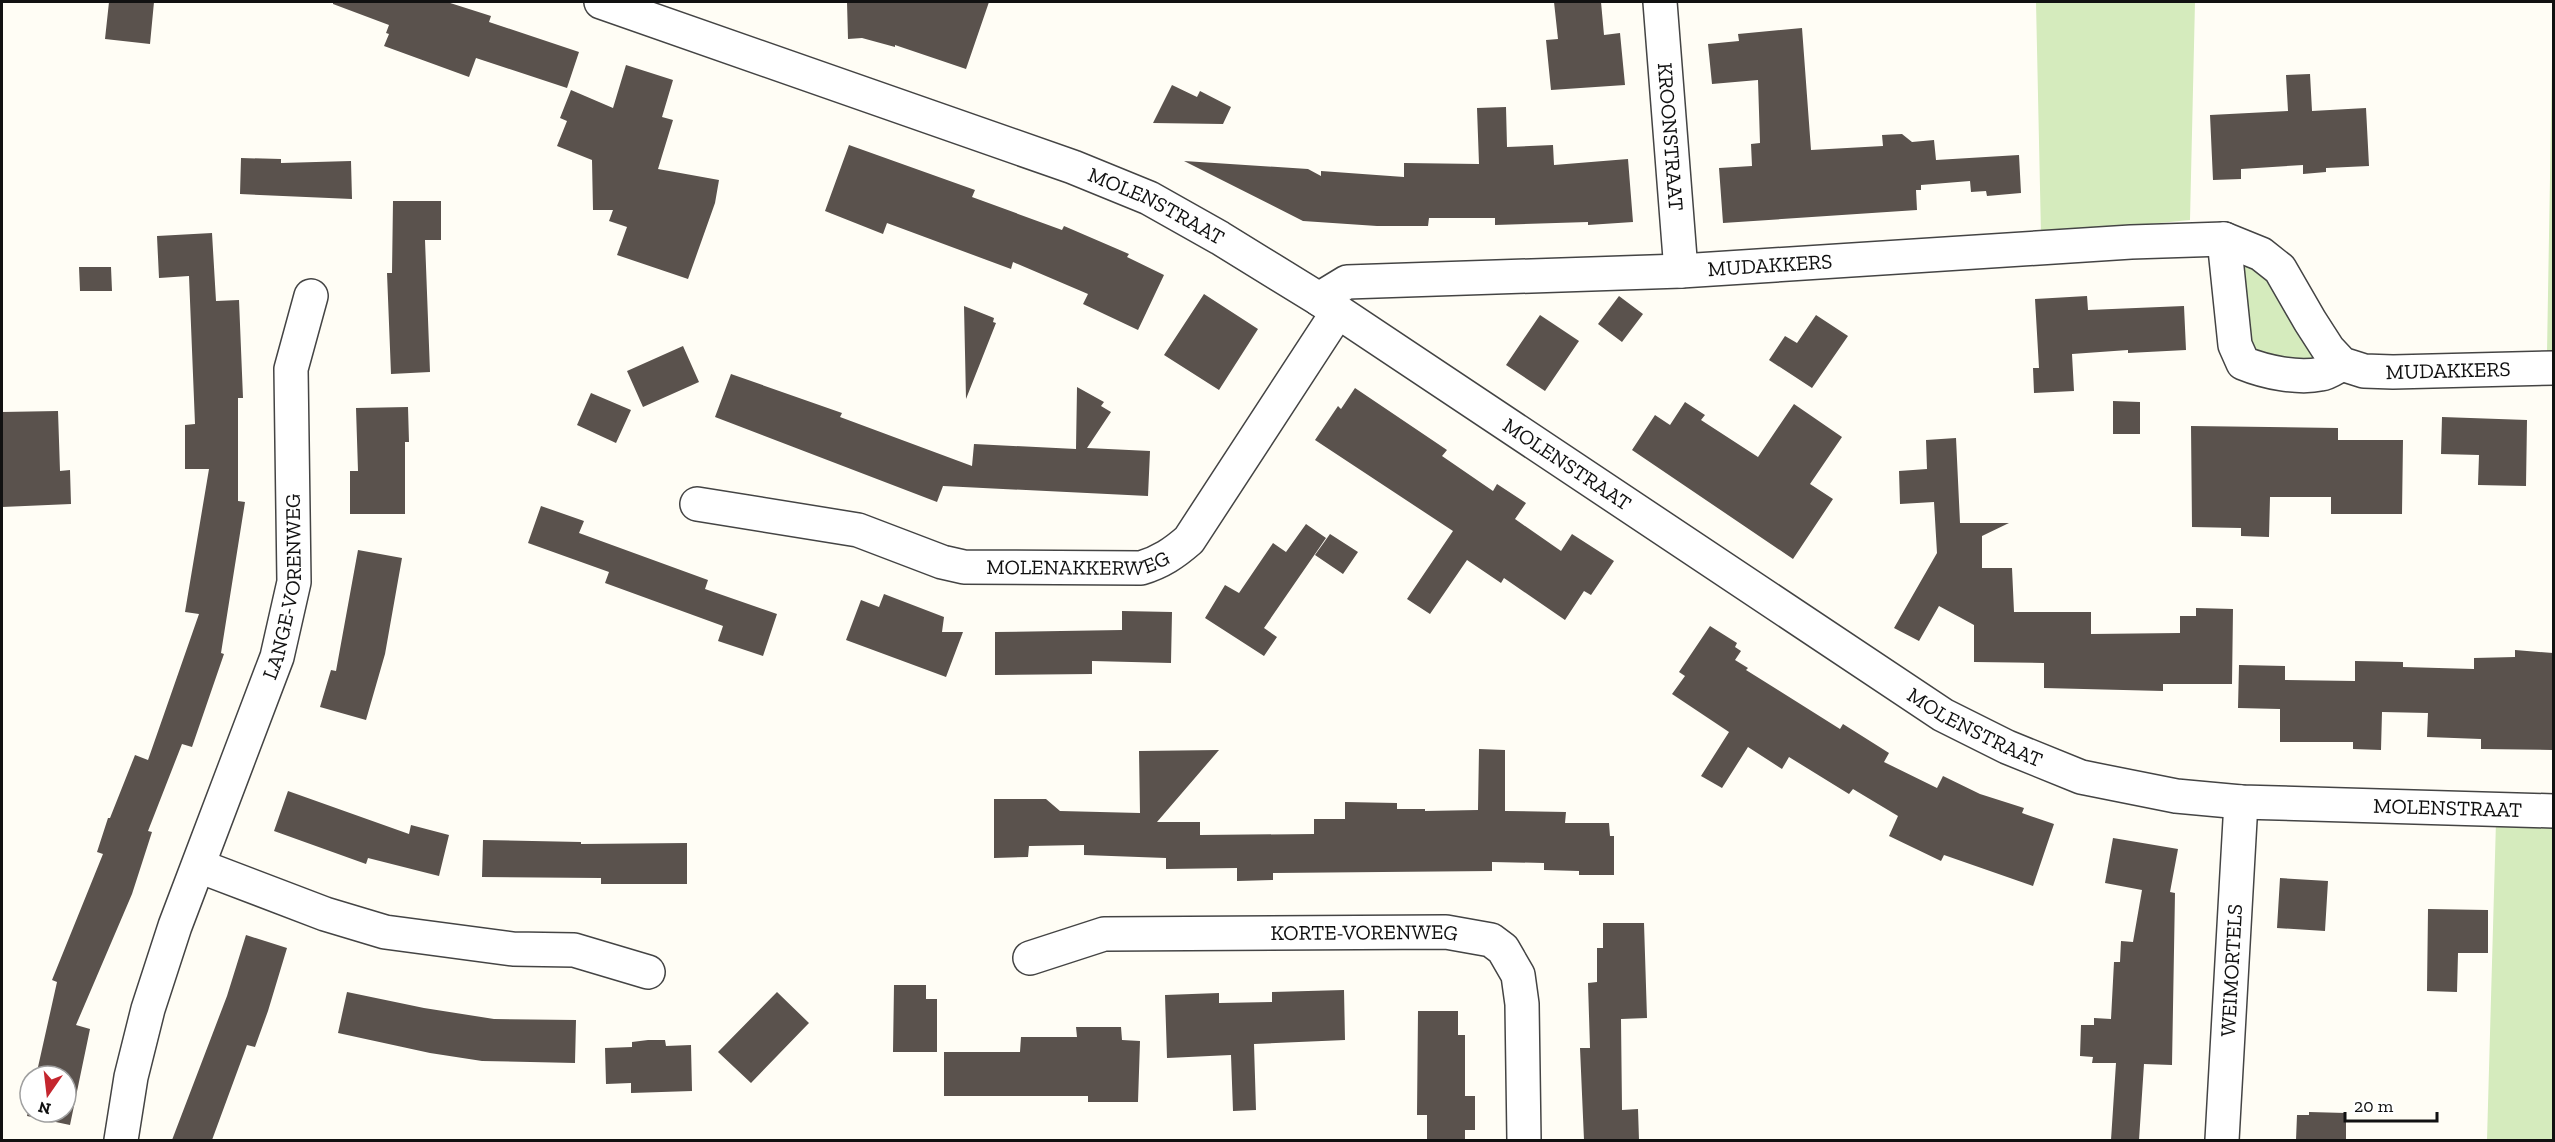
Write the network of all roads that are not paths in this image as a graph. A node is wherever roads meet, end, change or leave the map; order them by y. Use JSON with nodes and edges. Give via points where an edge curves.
{"nodes":[{"id":1,"x":601,"y":2,"type":"edge"},
{"id":2,"x":1660,"y":2,"type":"edge"},
{"id":3,"x":2224,"y":239,"type":"junction"},
{"id":4,"x":1681,"y":271,"type":"junction"},
{"id":5,"x":311,"y":296,"type":"dead end"},
{"id":6,"x":1328,"y":306,"type":"junction"},
{"id":7,"x":2342,"y":364,"type":"junction"},
{"id":8,"x":2553,"y":368,"type":"edge"},
{"id":9,"x":697,"y":504,"type":"dead end"},
{"id":10,"x":2241,"y":802,"type":"junction"},
{"id":11,"x":2553,"y":811,"type":"edge"},
{"id":12,"x":199,"y":866,"type":"junction"},
{"id":13,"x":1030,"y":958,"type":"dead end"},
{"id":14,"x":648,"y":972,"type":"dead end"},
{"id":15,"x":121,"y":1140,"type":"edge"},
{"id":16,"x":1524,"y":1140,"type":"edge"},
{"id":17,"x":2222,"y":1140,"type":"edge"}],
"edges":[{"from":1,"to":6,"type":"street","name":"MOLENSTRAAT","via":[[1073,166],[1149,198]]},
{"from":2,"to":4,"type":"street","name":"KROONSTRAAT"},
{"from":3,"to":4,"type":"street","name":"MUDAKKERS"},
{"from":3,"to":7,"type":"street","name":"MUDAKKERS","via":[[2260,254],[2280,269],[2328,349]]},
{"from":3,"to":7,"type":"street","via":[[2235,345],[2243,363],[2262,371],[2295,374],[2322,374]]},
{"from":4,"to":6,"type":"street","name":"MUDAKKERS","via":[[1347,282]]},
{"from":5,"to":12,"type":"street","name":"LANGE-VORENWEG","via":[[291,369],[294,582],[277,657]]},
{"from":6,"to":9,"type":"street","name":"MOLENAKKERWEG","via":[[1189,540],[1158,563],[1141,568],[964,567],[858,530]]},
{"from":6,"to":10,"type":"street","name":"MOLENSTRAAT","via":[[1943,715],[2081,777],[2176,796]]},
{"from":7,"to":8,"type":"street","name":"MUDAKKERS","via":[[2364,371],[2393,372]]},
{"from":10,"to":11,"type":"street","name":"MOLENSTRAAT"},
{"from":10,"to":17,"type":"street","name":"WEIMORTELS"},
{"from":12,"to":14,"type":"street","via":[[325,914],[385,932],[513,949],[574,950]]},
{"from":12,"to":15,"type":"street","name":"LANGE-VORENWEG","via":[[148,1009]]},
{"from":13,"to":16,"type":"street","name":"KORTE-VORENWEG","via":[[1104,934],[1446,932],[1491,940],[1503,949],[1518,975]]}]}
